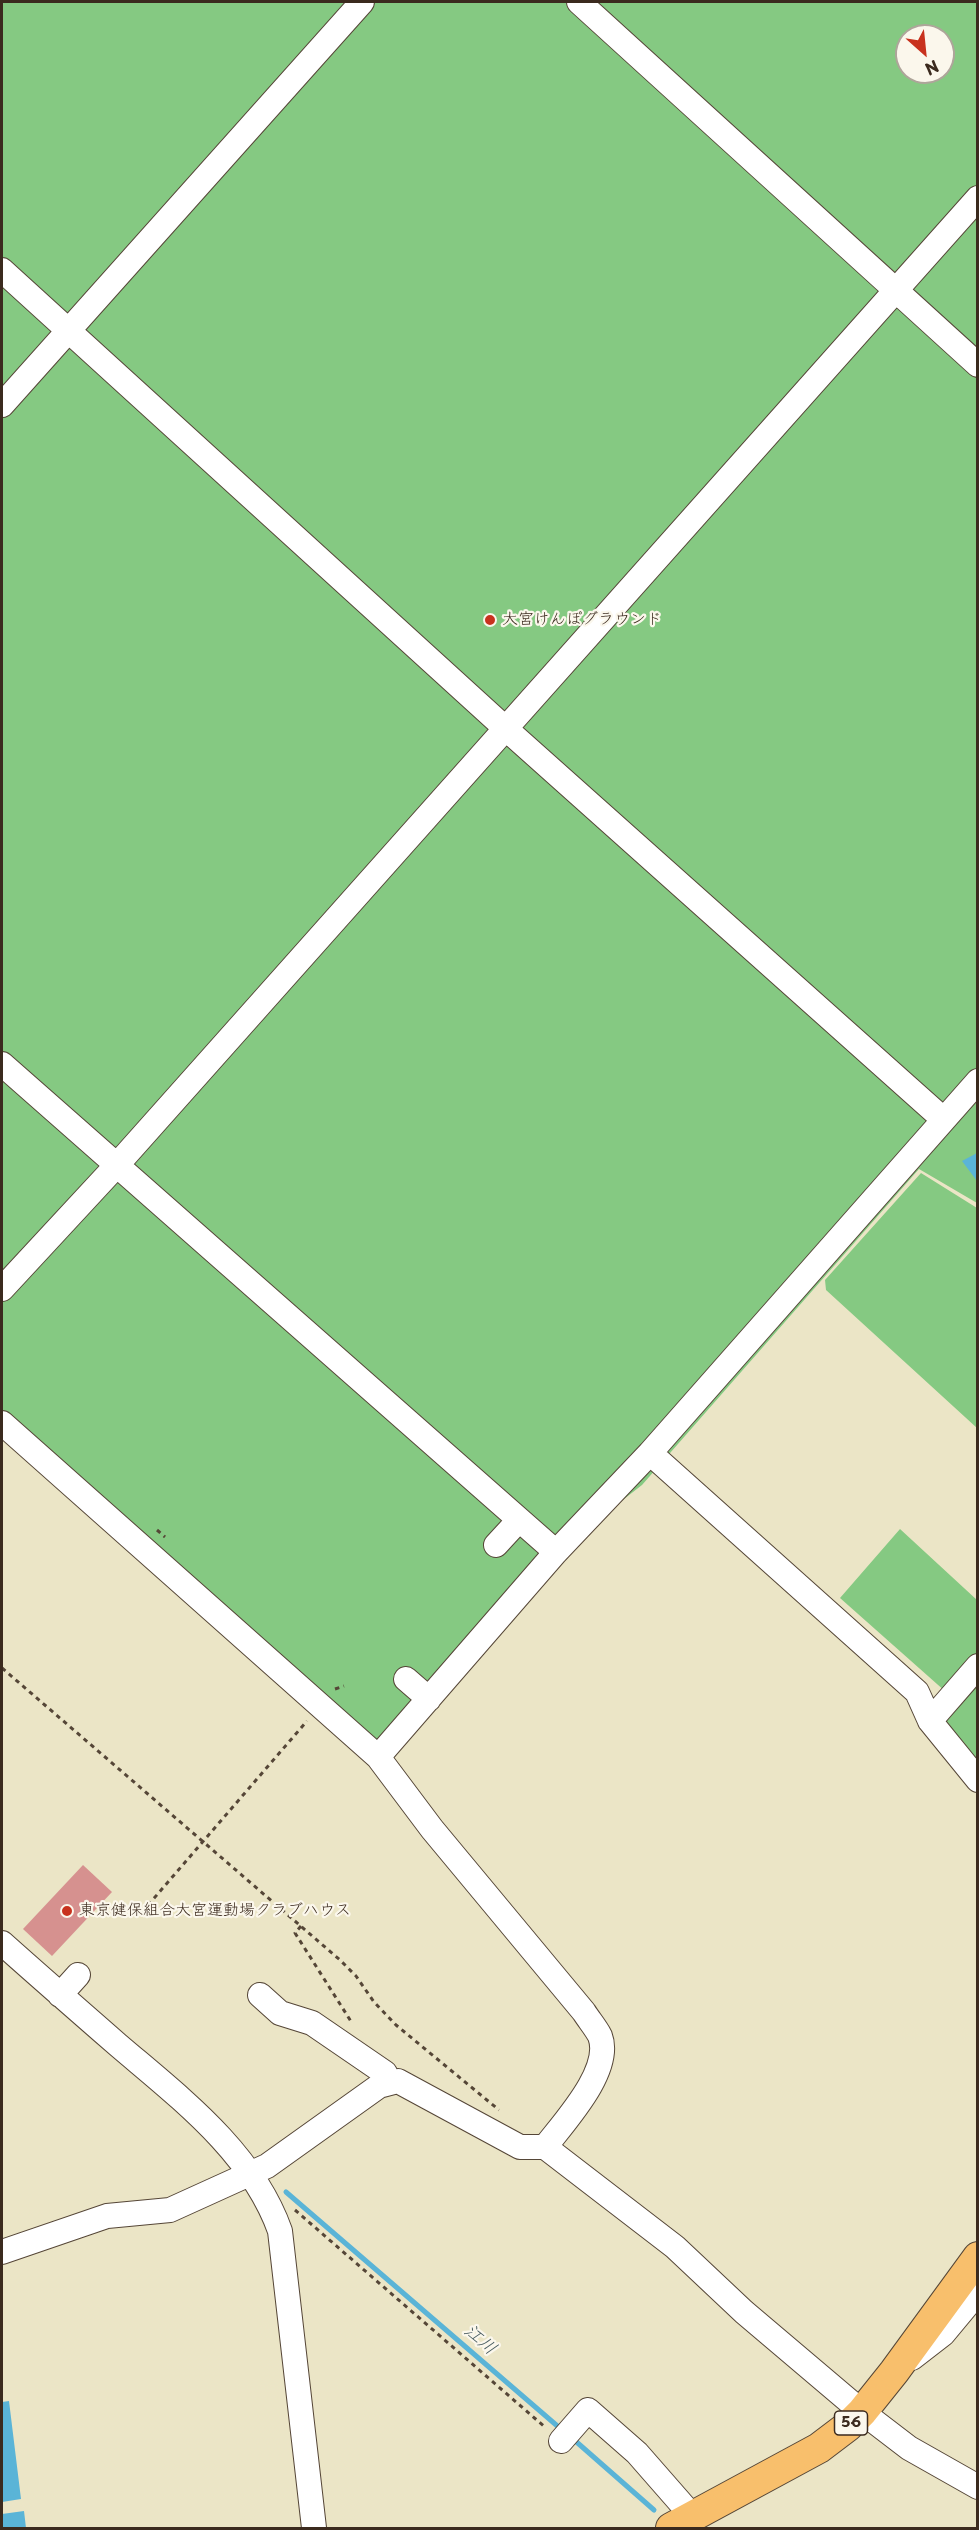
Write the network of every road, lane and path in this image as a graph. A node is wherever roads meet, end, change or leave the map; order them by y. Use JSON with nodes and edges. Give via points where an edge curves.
{"nodes":[{"id":1,"x":362,"y":2,"type":"edge"},
{"id":2,"x":579,"y":2,"type":"edge"},
{"id":3,"x":978,"y":198,"type":"edge"},
{"id":4,"x":2,"y":270,"type":"edge"},
{"id":5,"x":895,"y":290,"type":"junction"},
{"id":6,"x":68,"y":329,"type":"junction"},
{"id":7,"x":978,"y":365,"type":"edge"},
{"id":8,"x":2,"y":405,"type":"edge"},
{"id":9,"x":505,"y":728,"type":"junction"},
{"id":10,"x":2,"y":1064,"type":"edge"},
{"id":11,"x":978,"y":1081,"type":"edge"},
{"id":12,"x":944,"y":1119,"type":"junction"},
{"id":13,"x":116,"y":1166,"type":"junction"},
{"id":14,"x":2,"y":1289,"type":"edge"},
{"id":15,"x":2,"y":1423,"type":"edge"},
{"id":16,"x":650,"y":1453,"type":"junction"},
{"id":17,"x":519,"y":1520,"type":"junction"},
{"id":18,"x":496,"y":1545,"type":"dead end"},
{"id":19,"x":556,"y":1552,"type":"junction"},
{"id":20,"x":978,"y":1666,"type":"edge"},
{"id":21,"x":2,"y":1668,"type":"edge"},
{"id":22,"x":406,"y":1679,"type":"dead end"},
{"id":23,"x":429,"y":1699,"type":"junction"},
{"id":24,"x":320,"y":1706,"type":"junction"},
{"id":25,"x":930,"y":1721,"type":"junction"},
{"id":26,"x":378,"y":1757,"type":"junction"},
{"id":27,"x":978,"y":1780,"type":"edge"},
{"id":28,"x":202,"y":1842,"type":"junction"},
{"id":29,"x":133,"y":1913,"type":"dead end"},
{"id":30,"x":301,"y":1926,"type":"junction"},
{"id":31,"x":2,"y":1943,"type":"edge"},
{"id":32,"x":78,"y":1975,"type":"dead end"},
{"id":33,"x":60,"y":1995,"type":"junction"},
{"id":34,"x":260,"y":1995,"type":"dead end"},
{"id":35,"x":354,"y":2027,"type":"dead end"},
{"id":36,"x":390,"y":2082,"type":"junction"},
{"id":37,"x":505,"y":2115,"type":"dead end"},
{"id":38,"x":545,"y":2147,"type":"junction"},
{"id":39,"x":251,"y":2173,"type":"junction"},
{"id":40,"x":273,"y":2211,"type":"junction"},
{"id":41,"x":2,"y":2252,"type":"edge"},
{"id":42,"x":978,"y":2257,"type":"edge"},
{"id":43,"x":978,"y":2292,"type":"edge"},
{"id":44,"x":894,"y":2372,"type":"junction"},
{"id":45,"x":862,"y":2412,"type":"junction"},
{"id":46,"x":564,"y":2437,"type":"joint"},
{"id":47,"x":978,"y":2487,"type":"edge"},
{"id":48,"x":682,"y":2523,"type":"edge"},
{"id":49,"x":314,"y":2529,"type":"edge"}],
"edges":[{"from":1,"to":6,"type":"street"},
{"from":2,"to":5,"type":"street"},
{"from":3,"to":5,"type":"street"},
{"from":4,"to":6,"type":"street"},
{"from":5,"to":7,"type":"street"},
{"from":5,"to":9,"type":"street"},
{"from":6,"to":8,"type":"street"},
{"from":6,"to":9,"type":"street"},
{"from":9,"to":12,"type":"street"},
{"from":9,"to":13,"type":"street"},
{"from":10,"to":13,"type":"street"},
{"from":11,"to":12,"type":"street"},
{"from":12,"to":16,"type":"street"},
{"from":13,"to":14,"type":"street"},
{"from":13,"to":17,"type":"street"},
{"from":15,"to":24,"type":"street"},
{"from":16,"to":19,"type":"street"},
{"from":16,"to":25,"type":"street","via":[[917,1692]]},
{"from":17,"to":18,"type":"street"},
{"from":17,"to":19,"type":"street"},
{"from":19,"to":23,"type":"street"},
{"from":20,"to":25,"type":"street"},
{"from":21,"to":28,"type":"path"},
{"from":22,"to":23,"type":"street"},
{"from":23,"to":26,"type":"street"},
{"from":24,"to":26,"type":"street"},
{"from":24,"to":28,"type":"path"},
{"from":25,"to":27,"type":"street"},
{"from":26,"to":38,"type":"street","via":[[600,2037],[602,2054],[597,2075]]},
{"from":28,"to":29,"type":"path","via":[[143,1911]]},
{"from":28,"to":30,"type":"path"},
{"from":30,"to":35,"type":"path","via":[[295,1933]]},
{"from":30,"to":37,"type":"path","via":[[356,1976],[396,2025]]},
{"from":31,"to":33,"type":"street"},
{"from":32,"to":33,"type":"street"},
{"from":33,"to":39,"type":"street","via":[[223,2140]]},
{"from":34,"to":36,"type":"street","via":[[280,2013],[321,2029],[385,2073]]},
{"from":36,"to":38,"type":"street","via":[[398,2081],[520,2146]]},
{"from":36,"to":39,"type":"street"},
{"from":38,"to":45,"type":"street","via":[[675,2247],[744,2312]]},
{"from":39,"to":40,"type":"street"},
{"from":39,"to":41,"type":"street","via":[[170,2210],[107,2216]]},
{"from":40,"to":46,"type":"path","via":[[292,2208]]},
{"from":40,"to":49,"type":"street","via":[[280,2231]]},
{"from":42,"to":44,"type":"main road","number":"56"},
{"from":43,"to":44,"type":"street","via":[[943,2334]]},
{"from":44,"to":45,"type":"main road","number":"56"},
{"from":45,"to":47,"type":"street","via":[[909,2448]]},
{"from":45,"to":48,"type":"main road","number":"56","via":[[819,2448]]},
{"from":46,"to":48,"type":"street","via":[[588,2410],[637,2453]]}]}
